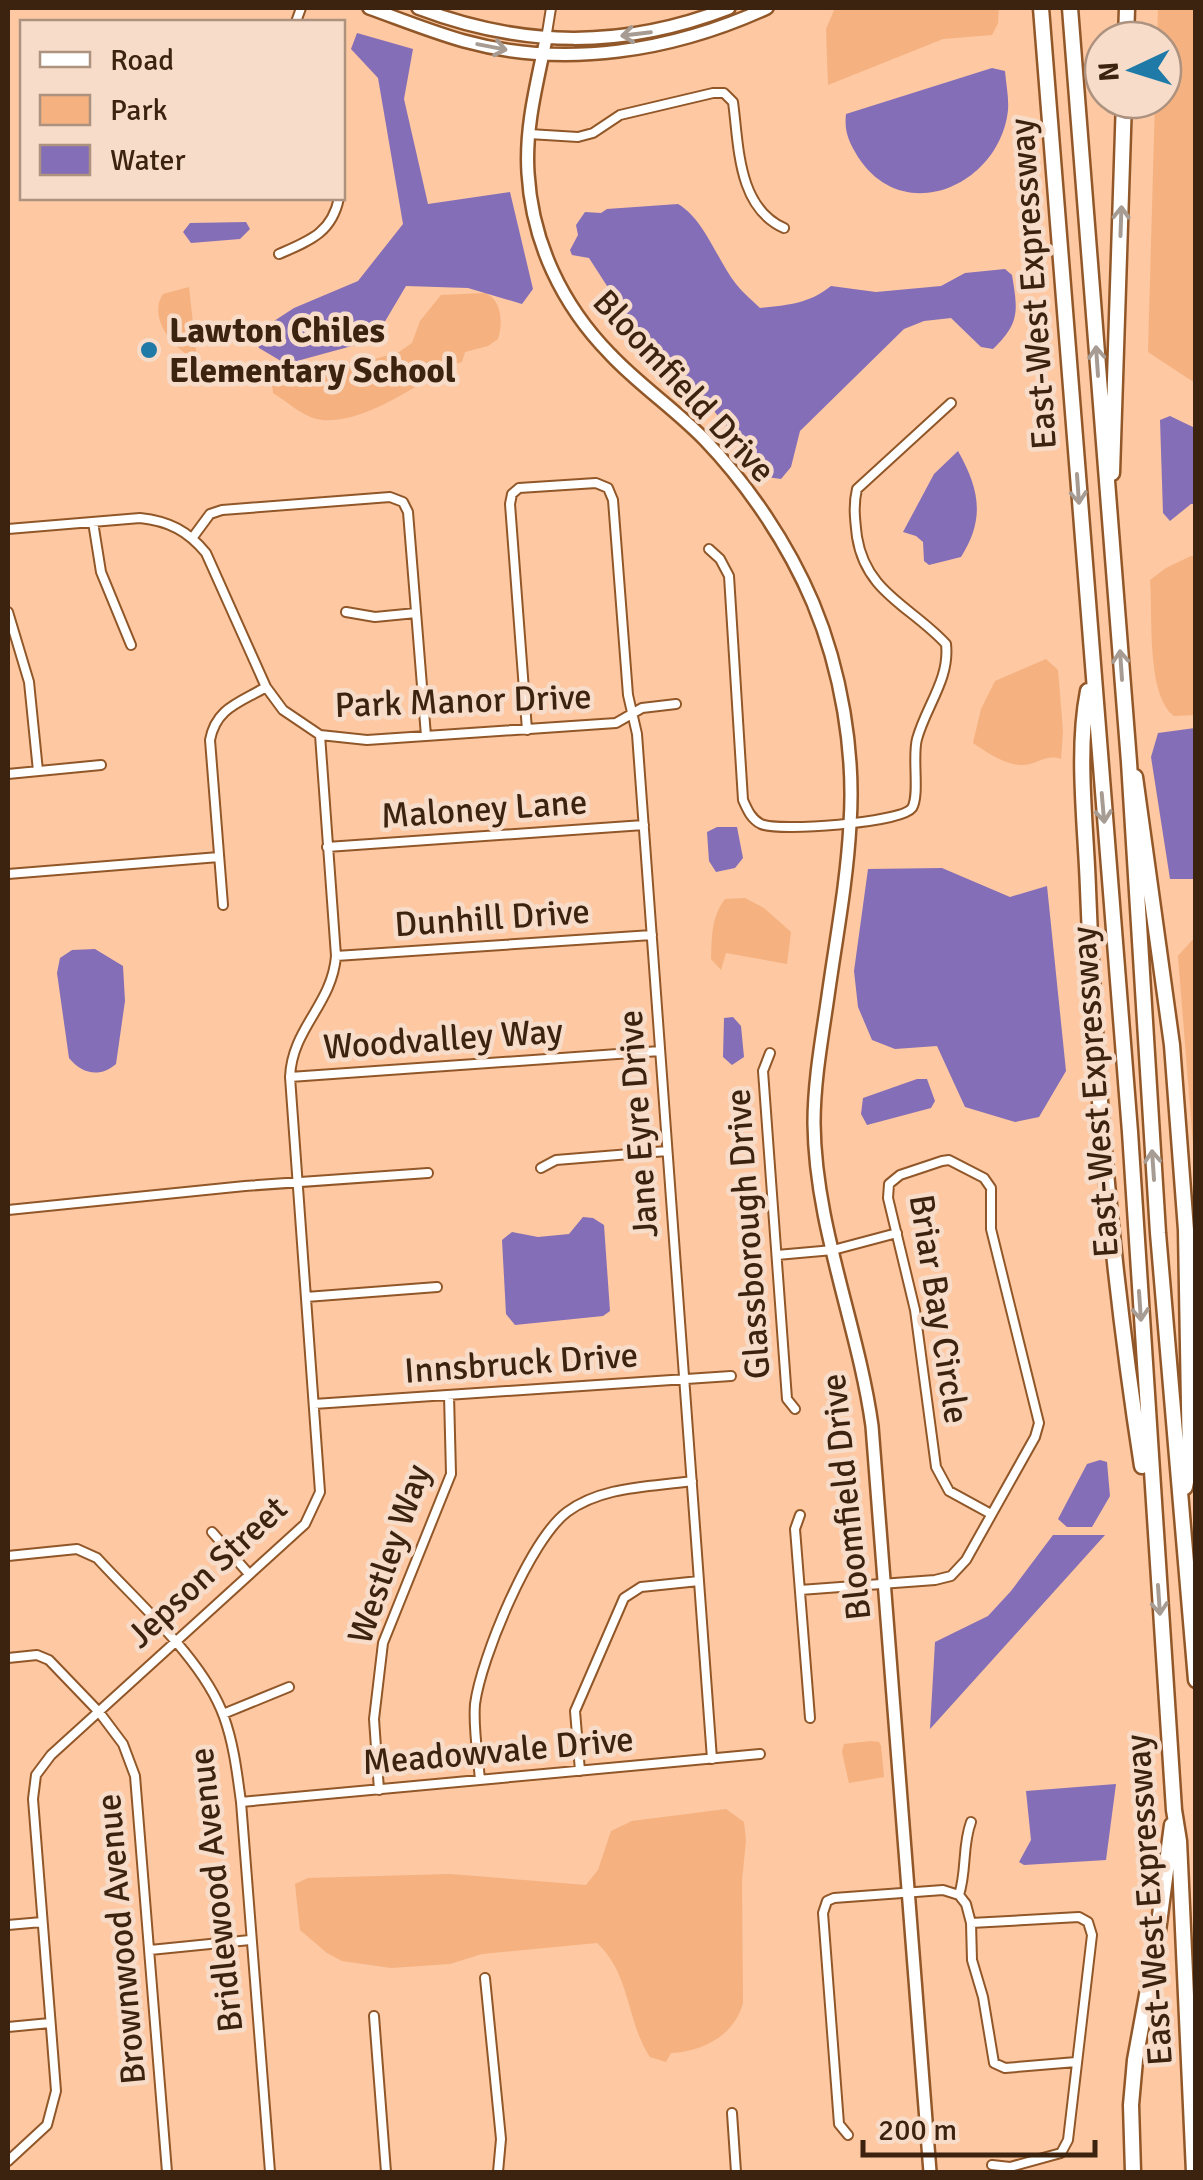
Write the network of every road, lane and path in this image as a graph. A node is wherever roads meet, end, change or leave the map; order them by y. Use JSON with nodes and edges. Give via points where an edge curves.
{"nodes":[{"id":1,"x":369,"y":8,"type":"edge"},
{"id":2,"x":418,"y":8,"type":"edge"},
{"id":3,"x":550,"y":8,"type":"edge"},
{"id":4,"x":729,"y":8,"type":"edge"},
{"id":5,"x":767,"y":8,"type":"edge"},
{"id":6,"x":1041,"y":8,"type":"edge"},
{"id":7,"x":1070,"y":8,"type":"edge"},
{"id":8,"x":546,"y":39,"type":"junction"},
{"id":9,"x":543,"y":54,"type":"junction"},
{"id":10,"x":1123,"y":120,"type":"edge"},
{"id":11,"x":529,"y":134,"type":"junction"},
{"id":12,"x":338,"y":200,"type":"edge"},
{"id":13,"x":784,"y":228,"type":"dead end"},
{"id":14,"x":278,"y":254,"type":"dead end"},
{"id":15,"x":951,"y":403,"type":"dead end"},
{"id":16,"x":1109,"y":493,"type":"junction"},
{"id":17,"x":93,"y":522,"type":"junction"},
{"id":18,"x":8,"y":529,"type":"edge"},
{"id":19,"x":193,"y":536,"type":"junction"},
{"id":20,"x":708,"y":550,"type":"dead end"},
{"id":21,"x":8,"y":612,"type":"edge"},
{"id":22,"x":346,"y":612,"type":"dead end"},
{"id":23,"x":416,"y":614,"type":"junction"},
{"id":24,"x":131,"y":645,"type":"dead end"},
{"id":25,"x":1092,"y":676,"type":"junction"},
{"id":26,"x":266,"y":687,"type":"junction"},
{"id":27,"x":676,"y":704,"type":"dead end"},
{"id":28,"x":632,"y":714,"type":"junction"},
{"id":29,"x":526,"y":730,"type":"junction"},
{"id":30,"x":320,"y":734,"type":"junction"},
{"id":31,"x":426,"y":736,"type":"junction"},
{"id":32,"x":1129,"y":762,"type":"junction"},
{"id":33,"x":101,"y":766,"type":"dead end"},
{"id":34,"x":38,"y":771,"type":"junction"},
{"id":35,"x":8,"y":774,"type":"edge"},
{"id":36,"x":851,"y":822,"type":"junction"},
{"id":37,"x":644,"y":825,"type":"junction"},
{"id":38,"x":328,"y":847,"type":"junction"},
{"id":39,"x":219,"y":857,"type":"junction"},
{"id":40,"x":8,"y":874,"type":"edge"},
{"id":41,"x":223,"y":905,"type":"dead end"},
{"id":42,"x":652,"y":935,"type":"junction"},
{"id":43,"x":336,"y":956,"type":"junction"},
{"id":44,"x":660,"y":1051,"type":"junction"},
{"id":45,"x":770,"y":1052,"type":"dead end"},
{"id":46,"x":290,"y":1077,"type":"junction"},
{"id":47,"x":667,"y":1150,"type":"junction"},
{"id":48,"x":541,"y":1168,"type":"dead end"},
{"id":49,"x":428,"y":1173,"type":"dead end"},
{"id":50,"x":298,"y":1182,"type":"junction"},
{"id":51,"x":8,"y":1210,"type":"edge"},
{"id":52,"x":898,"y":1234,"type":"junction"},
{"id":53,"x":833,"y":1250,"type":"junction"},
{"id":54,"x":778,"y":1255,"type":"junction"},
{"id":55,"x":437,"y":1288,"type":"dead end"},
{"id":56,"x":306,"y":1298,"type":"junction"},
{"id":57,"x":732,"y":1376,"type":"dead end"},
{"id":58,"x":684,"y":1380,"type":"junction"},
{"id":59,"x":449,"y":1395,"type":"junction"},
{"id":60,"x":314,"y":1404,"type":"junction"},
{"id":61,"x":795,"y":1409,"type":"dead end"},
{"id":62,"x":692,"y":1481,"type":"junction"},
{"id":63,"x":1152,"y":1502,"type":"junction"},
{"id":64,"x":1182,"y":1506,"type":"junction"},
{"id":65,"x":991,"y":1514,"type":"junction"},
{"id":66,"x":800,"y":1515,"type":"dead end"},
{"id":67,"x":212,"y":1532,"type":"dead end"},
{"id":68,"x":8,"y":1556,"type":"edge"},
{"id":69,"x":250,"y":1574,"type":"junction"},
{"id":70,"x":699,"y":1581,"type":"junction"},
{"id":71,"x":885,"y":1584,"type":"junction"},
{"id":72,"x":800,"y":1590,"type":"junction"},
{"id":73,"x":174,"y":1642,"type":"junction"},
{"id":74,"x":8,"y":1658,"type":"edge"},
{"id":75,"x":1196,"y":1680,"type":"edge"},
{"id":76,"x":289,"y":1686,"type":"dead end"},
{"id":77,"x":98,"y":1712,"type":"junction"},
{"id":78,"x":223,"y":1714,"type":"junction"},
{"id":79,"x":810,"y":1718,"type":"dead end"},
{"id":80,"x":760,"y":1754,"type":"dead end"},
{"id":81,"x":712,"y":1759,"type":"junction"},
{"id":82,"x":580,"y":1771,"type":"junction"},
{"id":83,"x":480,"y":1780,"type":"junction"},
{"id":84,"x":379,"y":1790,"type":"junction"},
{"id":85,"x":242,"y":1802,"type":"junction"},
{"id":86,"x":1174,"y":1810,"type":"junction"},
{"id":87,"x":971,"y":1822,"type":"dead end"},
{"id":88,"x":908,"y":1892,"type":"junction"},
{"id":89,"x":959,"y":1895,"type":"junction"},
{"id":90,"x":42,"y":1922,"type":"junction"},
{"id":91,"x":971,"y":1923,"type":"junction"},
{"id":92,"x":8,"y":1925,"type":"edge"},
{"id":93,"x":250,"y":1940,"type":"junction"},
{"id":94,"x":150,"y":1950,"type":"junction"},
{"id":95,"x":485,"y":1978,"type":"dead end"},
{"id":96,"x":374,"y":2016,"type":"dead end"},
{"id":97,"x":50,"y":2023,"type":"junction"},
{"id":98,"x":8,"y":2027,"type":"edge"},
{"id":99,"x":1076,"y":2062,"type":"junction"},
{"id":100,"x":732,"y":2113,"type":"dead end"},
{"id":101,"x":848,"y":2135,"type":"dead end"},
{"id":102,"x":8,"y":2161,"type":"edge"},
{"id":103,"x":992,"y":2165,"type":"dead end"},
{"id":104,"x":167,"y":2172,"type":"edge"},
{"id":105,"x":270,"y":2172,"type":"edge"},
{"id":106,"x":386,"y":2172,"type":"edge"},
{"id":107,"x":498,"y":2172,"type":"edge"},
{"id":108,"x":736,"y":2172,"type":"edge"},
{"id":109,"x":930,"y":2172,"type":"edge"},
{"id":110,"x":1133,"y":2172,"type":"edge"},
{"id":111,"x":1194,"y":2172,"type":"edge"}],
"edges":[{"from":1,"to":9,"type":"street","one_way":true,"via":[[462,41]]},
{"from":2,"to":8,"type":"street"},
{"from":3,"to":8,"type":"street"},
{"from":4,"to":8,"type":"street","one_way":true,"via":[[656,32]]},
{"from":5,"to":9,"type":"street","via":[[662,44]]},
{"from":6,"to":25,"type":"highway","name":"East-West Expressway","one_way":true},
{"from":16,"to":7,"type":"highway","name":"East-West Expressway","one_way":true},
{"from":8,"to":9,"type":"street","name":"Bloomfield Drive"},
{"from":9,"to":11,"type":"street","name":"Bloomfield Drive"},
{"from":16,"to":10,"type":"highway","one_way":true},
{"from":11,"to":13,"type":"street","via":[[578,137],[631,112],[724,93],[733,102],[752,200]]},
{"from":11,"to":36,"type":"street","name":"Bloomfield Drive","via":[[533,214],[566,297],[612,356],[732,470],[811,600],[843,717]]},
{"from":12,"to":14,"type":"street","via":[[329,227]]},
{"from":15,"to":36,"type":"street","via":[[858,490],[854,502],[864,567],[946,644],[948,659],[917,740],[912,808]]},
{"from":32,"to":16,"type":"highway","name":"East-West Expressway","one_way":true},
{"from":17,"to":18,"type":"street"},
{"from":17,"to":19,"type":"street","via":[[156,519]]},
{"from":17,"to":24,"type":"street","via":[[100,572]]},
{"from":19,"to":23,"type":"street","via":[[210,514],[222,510],[390,497],[408,512]]},
{"from":19,"to":26,"type":"street","name":"Park Manor Drive"},
{"from":20,"to":36,"type":"street","via":[[729,576],[742,800],[759,823],[777,828]]},
{"from":21,"to":34,"type":"street","via":[[29,682]]},
{"from":22,"to":23,"type":"street"},
{"from":23,"to":31,"type":"street"},
{"from":25,"to":63,"type":"highway","name":"East-West Expressway","one_way":true},
{"from":25,"to":63,"type":"highway","via":[[1084,798],[1094,1024],[1114,1274]]},
{"from":26,"to":30,"type":"street","name":"Park Manor Drive","via":[[283,710]]},
{"from":26,"to":39,"type":"street","via":[[213,724]]},
{"from":27,"to":28,"type":"street","name":"Park Manor Drive"},
{"from":28,"to":29,"type":"street","name":"Park Manor Drive","via":[[616,722]]},
{"from":28,"to":29,"type":"street","name":"Jane Eyre Drive","via":[[608,488],[519,488],[510,504]]},
{"from":28,"to":37,"type":"street","name":"Jane Eyre Drive"},
{"from":29,"to":31,"type":"street","name":"Park Manor Drive"},
{"from":30,"to":31,"type":"street","name":"Park Manor Drive","via":[[367,740]]},
{"from":30,"to":38,"type":"street","name":"Jepson Street"},
{"from":64,"to":32,"type":"highway","name":"East-West Expressway","one_way":true},
{"from":32,"to":64,"type":"highway","via":[[1168,1002],[1186,1230],[1190,1462]]},
{"from":33,"to":34,"type":"street"},
{"from":34,"to":35,"type":"street"},
{"from":36,"to":53,"type":"street","name":"Bloomfield Drive","via":[[815,1106],[819,1189]]},
{"from":37,"to":38,"type":"street","name":"Maloney Lane"},
{"from":37,"to":42,"type":"street","name":"Jane Eyre Drive"},
{"from":38,"to":43,"type":"street","name":"Jepson Street"},
{"from":39,"to":40,"type":"street"},
{"from":39,"to":41,"type":"street"},
{"from":42,"to":43,"type":"street","name":"Dunhill Drive"},
{"from":42,"to":44,"type":"street","name":"Jane Eyre Drive"},
{"from":43,"to":46,"type":"street","name":"Jepson Street","via":[[330,988],[296,1041]]},
{"from":44,"to":46,"type":"street","name":"Woodvalley Way"},
{"from":44,"to":47,"type":"street","name":"Jane Eyre Drive"},
{"from":45,"to":54,"type":"street","name":"Glassborough Drive","via":[[763,1071]]},
{"from":46,"to":50,"type":"street","name":"Jepson Street"},
{"from":47,"to":48,"type":"street","via":[[556,1160]]},
{"from":47,"to":58,"type":"street","name":"Jane Eyre Drive"},
{"from":49,"to":50,"type":"street"},
{"from":50,"to":51,"type":"street"},
{"from":50,"to":56,"type":"street","name":"Jepson Street"},
{"from":52,"to":53,"type":"street"},
{"from":52,"to":65,"type":"street","name":"Briar Bay Circle","via":[[940,1479]]},
{"from":52,"to":65,"type":"street","name":"Briar Bay Circle","via":[[888,1198],[900,1176],[949,1160],[990,1188],[990,1229],[1039,1423]]},
{"from":53,"to":54,"type":"street"},
{"from":53,"to":71,"type":"street","name":"Bloomfield Drive","via":[[868,1394]]},
{"from":54,"to":61,"type":"street","name":"Glassborough Drive","via":[[788,1399]]},
{"from":55,"to":56,"type":"street"},
{"from":56,"to":60,"type":"street","name":"Jepson Street"},
{"from":57,"to":58,"type":"street","name":"Innsbruck Drive"},
{"from":58,"to":59,"type":"street","name":"Innsbruck Drive"},
{"from":58,"to":62,"type":"street","name":"Jane Eyre Drive"},
{"from":59,"to":60,"type":"street","name":"Innsbruck Drive"},
{"from":59,"to":84,"type":"street","name":"Westley Way","via":[[451,1474],[383,1643],[374,1719]]},
{"from":60,"to":69,"type":"street","name":"Jepson Street","via":[[320,1492],[306,1524]]},
{"from":62,"to":70,"type":"street","name":"Jane Eyre Drive"},
{"from":62,"to":83,"type":"street","via":[[606,1492],[566,1513],[538,1545],[483,1662],[475,1708]]},
{"from":63,"to":86,"type":"highway","name":"East-West Expressway","one_way":true},
{"from":64,"to":75,"type":"highway","name":"East-West Expressway"},
{"from":65,"to":71,"type":"street","name":"Briar Bay Circle","via":[[950,1576]]},
{"from":66,"to":72,"type":"street"},
{"from":67,"to":69,"type":"street"},
{"from":68,"to":73,"type":"street","name":"Bridlewood Avenue","via":[[77,1549],[96,1558]]},
{"from":69,"to":73,"type":"street","name":"Jepson Street"},
{"from":70,"to":81,"type":"street","name":"Jane Eyre Drive"},
{"from":70,"to":82,"type":"street","via":[[641,1586],[624,1598],[575,1711]]},
{"from":71,"to":72,"type":"street","name":"Briar Bay Circle"},
{"from":71,"to":88,"type":"street","name":"Bloomfield Drive"},
{"from":72,"to":79,"type":"street"},
{"from":73,"to":77,"type":"street","name":"Jepson Street"},
{"from":73,"to":78,"type":"street","name":"Bridlewood Avenue"},
{"from":74,"to":77,"type":"street","name":"Brownwood Avenue","via":[[49,1660]]},
{"from":76,"to":78,"type":"street"},
{"from":77,"to":90,"type":"street","name":"Jepson Street","via":[[36,1775]]},
{"from":77,"to":94,"type":"street","name":"Brownwood Avenue","via":[[123,1744],[135,1776]]},
{"from":78,"to":85,"type":"street","name":"Bridlewood Avenue"},
{"from":80,"to":81,"type":"street","name":"Meadowvale Drive"},
{"from":81,"to":82,"type":"street","name":"Meadowvale Drive"},
{"from":82,"to":83,"type":"street","name":"Meadowvale Drive"},
{"from":83,"to":84,"type":"street","name":"Meadowvale Drive"},
{"from":84,"to":85,"type":"street","name":"Meadowvale Drive"},
{"from":85,"to":93,"type":"street","name":"Bridlewood Avenue"},
{"from":86,"to":110,"type":"highway","via":[[1134,2060]]},
{"from":86,"to":111,"type":"highway","name":"East-West Expressway"},
{"from":87,"to":89,"type":"street"},
{"from":88,"to":89,"type":"street"},
{"from":88,"to":101,"type":"street","via":[[834,1898],[823,1913],[839,2124]]},
{"from":88,"to":109,"type":"street","name":"Bloomfield Drive"},
{"from":89,"to":91,"type":"street"},
{"from":90,"to":92,"type":"street"},
{"from":90,"to":97,"type":"street","name":"Jepson Street"},
{"from":91,"to":99,"type":"street","via":[[972,1960],[994,2063],[1005,2068]]},
{"from":91,"to":99,"type":"street","via":[[1079,1917],[1088,1922],[1092,1935]]},
{"from":93,"to":94,"type":"street"},
{"from":93,"to":105,"type":"street","name":"Bridlewood Avenue"},
{"from":94,"to":104,"type":"street","name":"Brownwood Avenue"},
{"from":95,"to":107,"type":"street","via":[[501,2139]]},
{"from":96,"to":106,"type":"street"},
{"from":97,"to":98,"type":"street"},
{"from":97,"to":102,"type":"street","name":"Jepson Street","via":[[56,2091],[47,2125]]},
{"from":99,"to":103,"type":"street","via":[[1061,2153],[1010,2167]]},
{"from":100,"to":108,"type":"street"}]}
